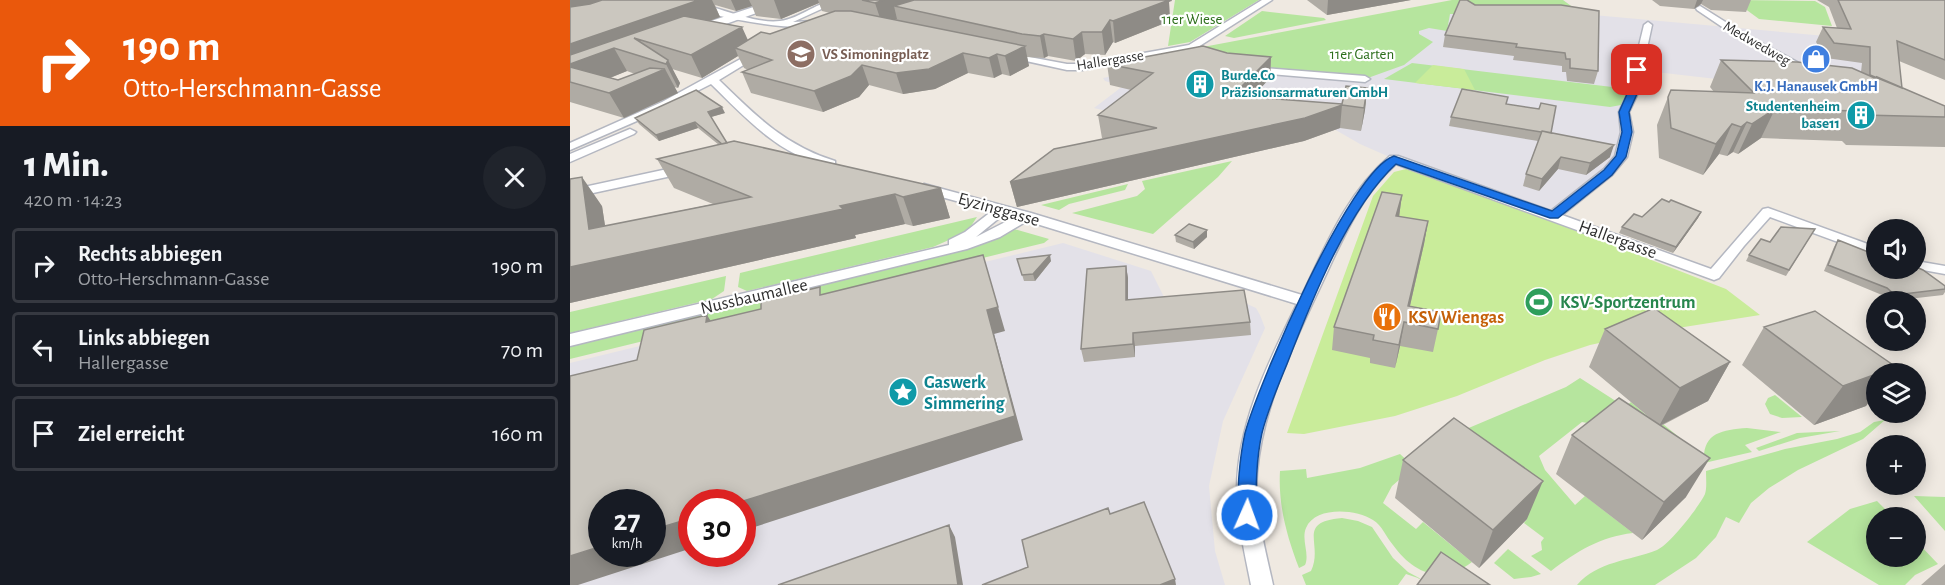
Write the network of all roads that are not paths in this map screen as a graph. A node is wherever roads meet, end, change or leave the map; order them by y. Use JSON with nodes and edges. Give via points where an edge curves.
{"nodes":[{"id":1,"x":679,"y":0,"type":"edge"},
{"id":2,"x":786,"y":0,"type":"edge"},
{"id":3,"x":837,"y":0,"type":"edge"},
{"id":4,"x":1268,"y":0,"type":"edge"},
{"id":5,"x":1700,"y":8,"type":"dead end"},
{"id":6,"x":736,"y":17,"type":"junction"},
{"id":7,"x":820,"y":23,"type":"edge"},
{"id":8,"x":781,"y":25,"type":"junction"},
{"id":9,"x":793,"y":26,"type":"junction"},
{"id":10,"x":1648,"y":26,"type":"dead end"},
{"id":11,"x":686,"y":34,"type":"edge"},
{"id":12,"x":782,"y":36,"type":"edge"},
{"id":13,"x":765,"y":47,"type":"edge"},
{"id":14,"x":1192,"y":47,"type":"junction"},
{"id":15,"x":1001,"y":55,"type":"edge"},
{"id":16,"x":1220,"y":65,"type":"edge"},
{"id":17,"x":1243,"y":69,"type":"edge"},
{"id":18,"x":1813,"y":74,"type":"edge"},
{"id":19,"x":1365,"y":79,"type":"dead end"},
{"id":20,"x":714,"y":81,"type":"junction"},
{"id":21,"x":570,"y":147,"type":"edge"},
{"id":22,"x":570,"y":158,"type":"edge"},
{"id":23,"x":693,"y":167,"type":"edge"},
{"id":24,"x":808,"y":170,"type":"edge"},
{"id":25,"x":906,"y":184,"type":"edge"},
{"id":26,"x":570,"y":194,"type":"edge"},
{"id":27,"x":1002,"y":209,"type":"junction"},
{"id":28,"x":1554,"y":215,"type":"junction"},
{"id":29,"x":1026,"y":216,"type":"junction"},
{"id":30,"x":1866,"y":248,"type":"edge"},
{"id":31,"x":938,"y":251,"type":"junction"},
{"id":32,"x":1926,"y":267,"type":"edge"},
{"id":33,"x":1945,"y":270,"type":"edge"},
{"id":34,"x":1306,"y":301,"type":"junction"},
{"id":35,"x":570,"y":340,"type":"edge"},
{"id":36,"x":1262,"y":585,"type":"edge"}],
"edges":[{"from":1,"to":6,"type":"street"},
{"from":2,"to":6,"type":"street"},
{"from":3,"to":8,"type":"street"},
{"from":4,"to":14,"type":"street"},
{"from":5,"to":18,"type":"street","name":"Medwedweg","via":[[1740,35]]},
{"from":6,"to":8,"type":"street"},
{"from":6,"to":11,"type":"street"},
{"from":7,"to":9,"type":"street"},
{"from":8,"to":9,"type":"street"},
{"from":9,"to":12,"type":"street"},
{"from":10,"to":28,"type":"street","name":"Hallergasse","via":[[1624,112],[1627,132],[1621,157]]},
{"from":13,"to":20,"type":"street"},
{"from":14,"to":15,"type":"street","name":"Hallergasse","via":[[1082,67]]},
{"from":14,"to":16,"type":"street"},
{"from":17,"to":19,"type":"street"},
{"from":20,"to":21,"type":"street"},
{"from":20,"to":22,"type":"street","via":[[678,107]]},
{"from":20,"to":24,"type":"street","via":[[771,136],[796,153],[841,171]]},
{"from":23,"to":26,"type":"street"},
{"from":25,"to":27,"type":"street","name":"Eyzinggasse"},
{"from":27,"to":29,"type":"street","name":"Eyzinggasse"},
{"from":27,"to":31,"type":"street","name":"Nussbaumallee","via":[[970,235]]},
{"from":28,"to":30,"type":"street","name":"Hallergasse","via":[[1714,274],[1768,212]]},
{"from":28,"to":34,"type":"street","via":[[1394,159],[1361,195]]},
{"from":29,"to":31,"type":"street","name":"Nussbaumallee","via":[[978,243]]},
{"from":29,"to":34,"type":"street","name":"Eyzinggasse"},
{"from":31,"to":35,"type":"street","name":"Nussbaumallee"},
{"from":32,"to":33,"type":"street"},
{"from":34,"to":36,"type":"street","via":[[1263,404],[1248,461],[1247,515]]}]}
